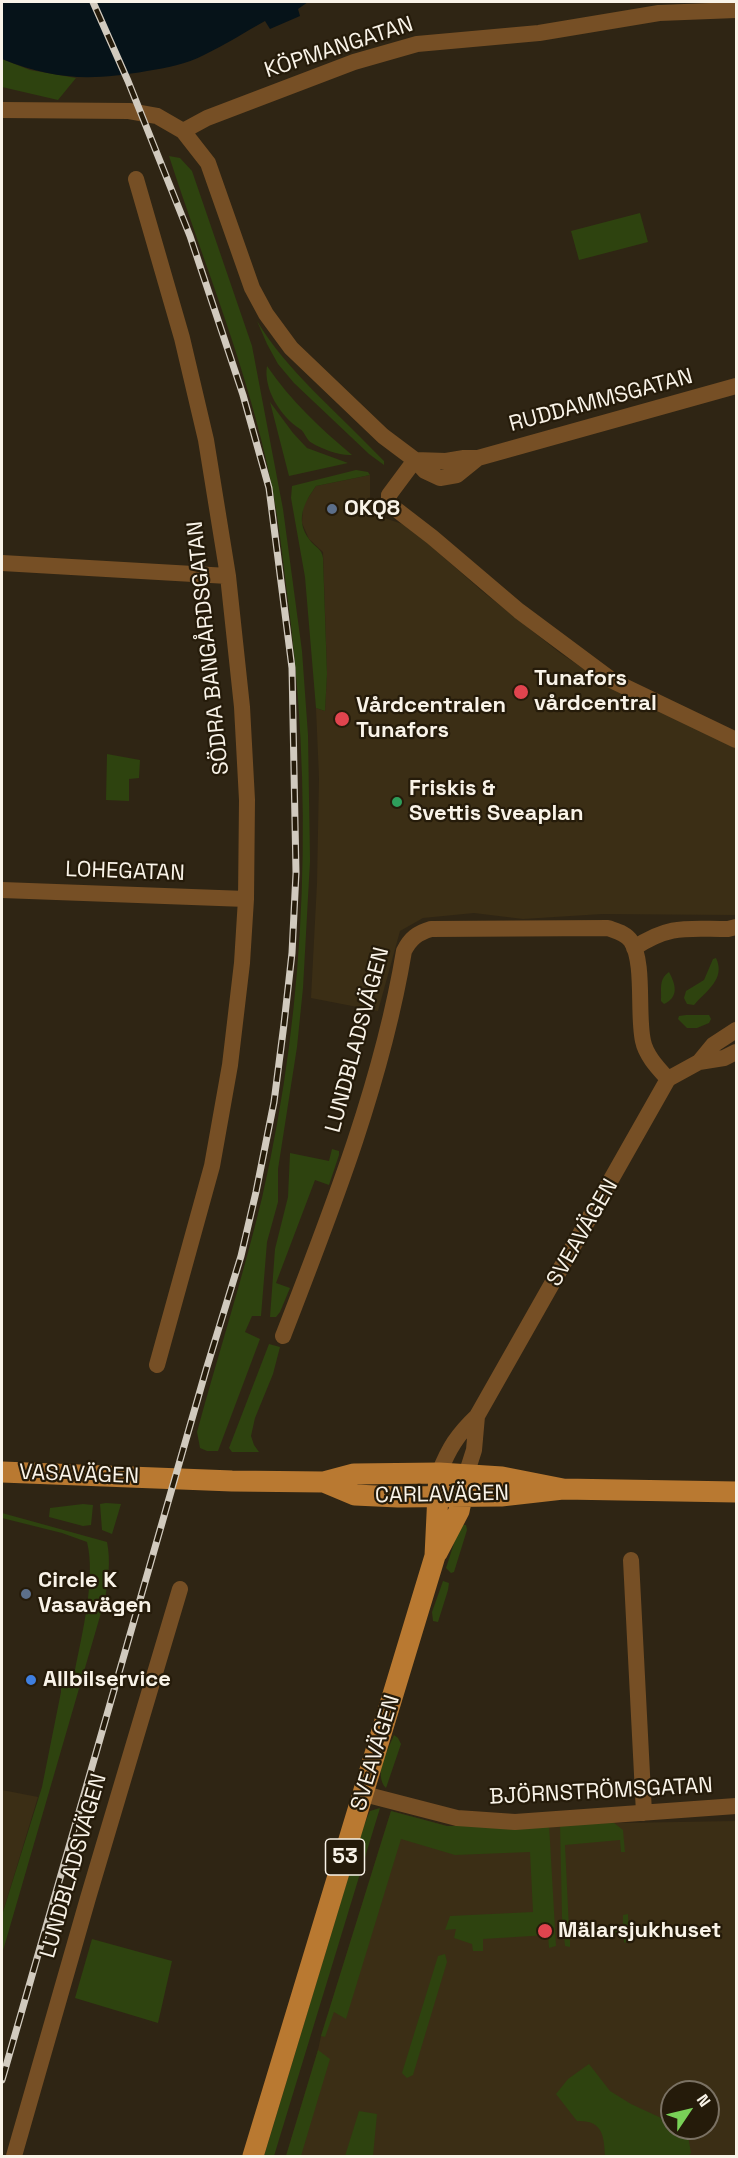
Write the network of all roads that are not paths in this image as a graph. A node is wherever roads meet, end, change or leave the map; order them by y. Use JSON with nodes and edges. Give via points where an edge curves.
{"nodes":[{"id":1,"x":736,"y":10,"type":"edge"},
{"id":2,"x":2,"y":110,"type":"edge"},
{"id":3,"x":183,"y":131,"type":"junction"},
{"id":4,"x":136,"y":179,"type":"dead end"},
{"id":5,"x":736,"y":386,"type":"edge"},
{"id":6,"x":415,"y":460,"type":"junction"},
{"id":7,"x":2,"y":563,"type":"edge"},
{"id":8,"x":228,"y":576,"type":"junction"},
{"id":9,"x":736,"y":740,"type":"edge"},
{"id":10,"x":2,"y":890,"type":"edge"},
{"id":11,"x":246,"y":899,"type":"junction"},
{"id":12,"x":736,"y":927,"type":"edge"},
{"id":13,"x":634,"y":948,"type":"junction"},
{"id":14,"x":736,"y":1030,"type":"edge"},
{"id":15,"x":736,"y":1052,"type":"edge"},
{"id":16,"x":699,"y":1062,"type":"junction"},
{"id":17,"x":668,"y":1079,"type":"junction"},
{"id":18,"x":283,"y":1336,"type":"dead end"},
{"id":19,"x":157,"y":1365,"type":"dead end"},
{"id":20,"x":477,"y":1416,"type":"junction"},
{"id":21,"x":2,"y":1472,"type":"edge"},
{"id":22,"x":439,"y":1473,"type":"junction"},
{"id":23,"x":466,"y":1475,"type":"junction"},
{"id":24,"x":157,"y":1478,"type":"joint"},
{"id":25,"x":324,"y":1482,"type":"junction"},
{"id":26,"x":563,"y":1489,"type":"junction"},
{"id":27,"x":736,"y":1492,"type":"edge"},
{"id":28,"x":438,"y":1497,"type":"junction"},
{"id":29,"x":462,"y":1497,"type":"junction"},
{"id":30,"x":435,"y":1556,"type":"junction"},
{"id":31,"x":630,"y":1560,"type":"dead end"},
{"id":32,"x":180,"y":1589,"type":"dead end"},
{"id":33,"x":364,"y":1794,"type":"junction"},
{"id":34,"x":736,"y":1806,"type":"edge"},
{"id":35,"x":644,"y":1813,"type":"junction"},
{"id":36,"x":14,"y":2157,"type":"edge"},
{"id":37,"x":253,"y":2157,"type":"edge"}],
"edges":[{"from":1,"to":3,"type":"street","name":"KÖPMANGATAN","via":[[659,14],[539,33],[417,44],[344,66],[207,118]]},
{"from":2,"to":3,"type":"street","via":[[129,111],[157,116]]},
{"from":3,"to":6,"type":"street","via":[[208,163],[252,288],[266,314],[291,348],[383,436]]},
{"from":4,"to":8,"type":"street","name":"SÖDRA BANGÅRDSGATAN","via":[[182,338],[206,440]]},
{"from":5,"to":6,"type":"street","name":"RUDDAMMSGATAN","via":[[478,458]]},
{"from":6,"to":9,"type":"street","via":[[389,495],[393,507],[519,611],[613,681]]},
{"from":7,"to":8,"type":"street"},
{"from":8,"to":11,"type":"street","name":"SÖDRA BANGÅRDSGATAN","via":[[242,707],[247,800]]},
{"from":10,"to":11,"type":"street","name":"LOHEGATAN"},
{"from":11,"to":19,"type":"street","name":"SÖDRA BANGÅRDSGATAN","via":[[230,1065],[212,1166]]},
{"from":12,"to":13,"type":"street","via":[[674,929]]},
{"from":13,"to":17,"type":"street","via":[[643,1044]]},
{"from":13,"to":18,"type":"street","name":"LUNDBLADSVÄGEN","via":[[621,932],[608,928],[431,929],[409,942],[370,1096]]},
{"from":14,"to":16,"type":"street","via":[[713,1045]]},
{"from":15,"to":16,"type":"street"},
{"from":16,"to":17,"type":"street"},
{"from":17,"to":20,"type":"street","name":"SVEAVÄGEN"},
{"from":20,"to":22,"type":"street","name":"SVEAVÄGEN","via":[[448,1449]]},
{"from":20,"to":23,"type":"street","name":"SVEAVÄGEN","via":[[474,1449]]},
{"from":21,"to":24,"type":"main road","name":"VASAVÄGEN"},
{"from":22,"to":23,"type":"main road","name":"CARLAVÄGEN"},
{"from":22,"to":25,"type":"main road","name":"CARLAVÄGEN","via":[[354,1474]]},
{"from":22,"to":28,"type":"main road","name":"SVEAVÄGEN","number":"53"},
{"from":23,"to":26,"type":"main road","name":"CARLAVÄGEN","via":[[502,1477]]},
{"from":23,"to":29,"type":"main road","name":"SVEAVÄGEN","number":"53"},
{"from":24,"to":25,"type":"main road","name":"CARLAVÄGEN"},
{"from":25,"to":28,"type":"main road","name":"CARLAVÄGEN","via":[[355,1495]]},
{"from":26,"to":27,"type":"main road","name":"CARLAVÄGEN"},
{"from":26,"to":29,"type":"main road","name":"CARLAVÄGEN"},
{"from":28,"to":29,"type":"main road","name":"CARLAVÄGEN"},
{"from":28,"to":30,"type":"main road","name":"SVEAVÄGEN","number":"53"},
{"from":29,"to":30,"type":"main road","name":"SVEAVÄGEN","number":"53","via":[[458,1516]]},
{"from":30,"to":33,"type":"main road","name":"SVEAVÄGEN","number":"53"},
{"from":31,"to":35,"type":"street"},
{"from":32,"to":36,"type":"street","name":"LUNDBLADSVÄGEN"},
{"from":33,"to":35,"type":"street","name":"BJÖRNSTRÖMSGATAN","via":[[487,1822]]},
{"from":33,"to":37,"type":"main road","name":"SVEAVÄGEN","number":"53"},
{"from":34,"to":35,"type":"street","name":"BJÖRNSTRÖMSGATAN"}]}
